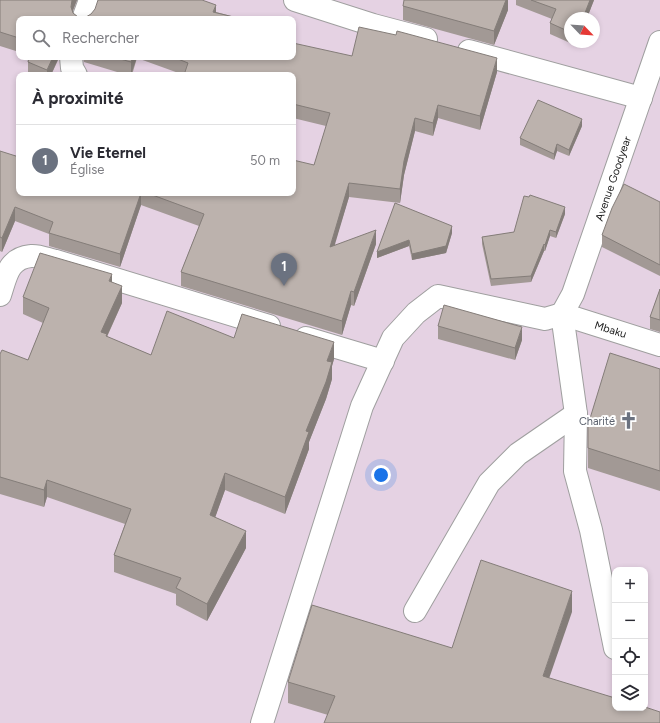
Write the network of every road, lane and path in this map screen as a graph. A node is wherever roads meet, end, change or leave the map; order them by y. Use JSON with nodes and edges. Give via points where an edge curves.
{"nodes":[{"id":1,"x":90,"y":0,"type":"edge"},
{"id":2,"x":295,"y":0,"type":"edge"},
{"id":3,"x":84,"y":16,"type":"edge"},
{"id":4,"x":660,"y":42,"type":"edge"},
{"id":5,"x":71,"y":60,"type":"edge"},
{"id":6,"x":655,"y":69,"type":"edge"},
{"id":7,"x":74,"y":72,"type":"edge"},
{"id":8,"x":641,"y":98,"type":"junction"},
{"id":9,"x":0,"y":295,"type":"edge"},
{"id":10,"x":562,"y":314,"type":"junction"},
{"id":11,"x":660,"y":345,"type":"edge"},
{"id":12,"x":383,"y":361,"type":"junction"},
{"id":13,"x":576,"y":414,"type":"junction"},
{"id":14,"x":415,"y":611,"type":"dead end"},
{"id":15,"x":613,"y":639,"type":"edge"},
{"id":16,"x":262,"y":723,"type":"edge"}],
"edges":[{"from":1,"to":3,"type":"street"},
{"from":2,"to":8,"type":"street","via":[[373,25]]},
{"from":4,"to":6,"type":"street","name":"Avenue Goodyear"},
{"from":5,"to":7,"type":"street"},
{"from":6,"to":8,"type":"street","name":"Avenue Goodyear"},
{"from":8,"to":10,"type":"street","name":"Avenue Goodyear","via":[[573,294]]},
{"from":9,"to":12,"type":"street","via":[[9,270],[16,260],[32,256],[56,261]]},
{"from":10,"to":11,"type":"street","name":"Mbaku"},
{"from":10,"to":12,"type":"street","via":[[545,319],[438,296],[393,338]]},
{"from":10,"to":13,"type":"street"},
{"from":12,"to":16,"type":"street","via":[[362,406]]},
{"from":13,"to":14,"type":"street","via":[[518,454],[489,484]]},
{"from":13,"to":15,"type":"street","via":[[576,471]]}]}
